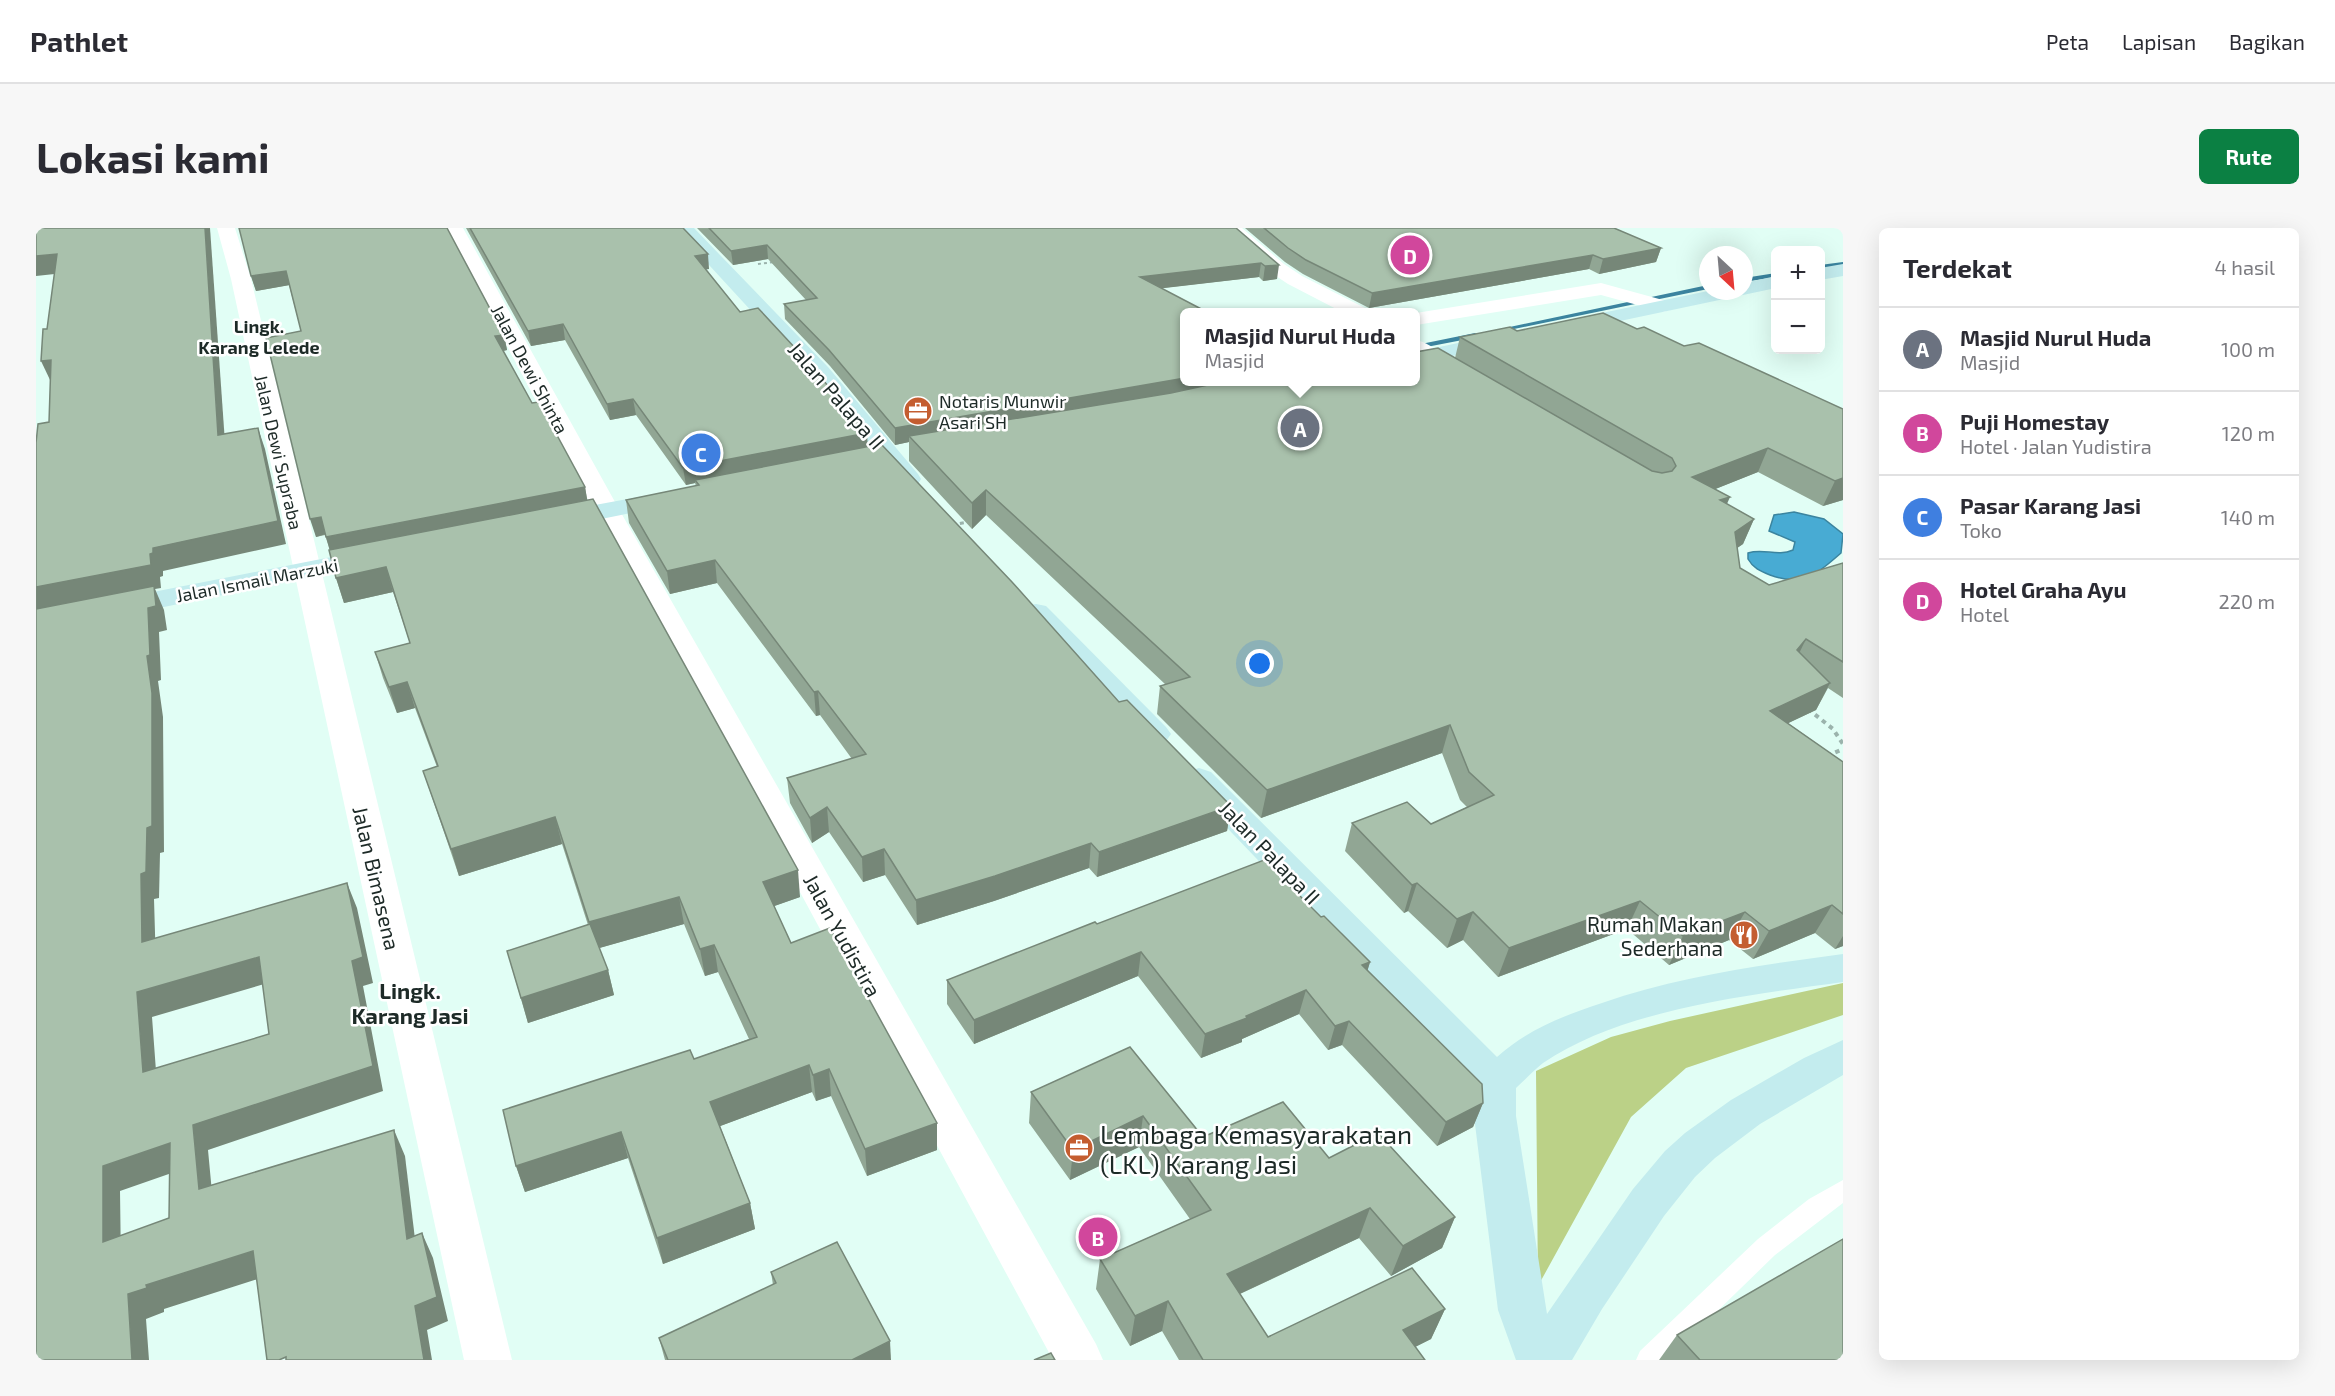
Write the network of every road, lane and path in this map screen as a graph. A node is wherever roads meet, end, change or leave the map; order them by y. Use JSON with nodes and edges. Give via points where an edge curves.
{"nodes":[{"id":1,"x":226,"y":228,"type":"edge"},
{"id":2,"x":454,"y":228,"type":"edge"},
{"id":3,"x":684,"y":228,"type":"edge"},
{"id":4,"x":1232,"y":228,"type":"edge"},
{"id":5,"x":780,"y":261,"type":"edge"},
{"id":6,"x":722,"y":270,"type":"junction"},
{"id":7,"x":1843,"y":270,"type":"edge"},
{"id":8,"x":1825,"y":273,"type":"edge"},
{"id":9,"x":1771,"y":283,"type":"edge"},
{"id":10,"x":1753,"y":287,"type":"edge"},
{"id":11,"x":1699,"y":297,"type":"edge"},
{"id":12,"x":1657,"y":304,"type":"junction"},
{"id":13,"x":1352,"y":308,"type":"edge"},
{"id":14,"x":1420,"y":318,"type":"edge"},
{"id":15,"x":1552,"y":330,"type":"edge"},
{"id":16,"x":1518,"y":336,"type":"edge"},
{"id":17,"x":1421,"y":353,"type":"edge"},
{"id":18,"x":1457,"y":374,"type":"edge"},
{"id":19,"x":689,"y":494,"type":"edge"},
{"id":20,"x":607,"y":511,"type":"junction"},
{"id":21,"x":963,"y":523,"type":"dead end"},
{"id":22,"x":537,"y":524,"type":"edge"},
{"id":23,"x":399,"y":552,"type":"edge"},
{"id":24,"x":306,"y":571,"type":"junction"},
{"id":25,"x":1018,"y":594,"type":"edge"},
{"id":26,"x":36,"y":624,"type":"edge"},
{"id":27,"x":1799,"y":703,"type":"edge"},
{"id":28,"x":1843,"y":744,"type":"edge"},
{"id":29,"x":1843,"y":749,"type":"edge"},
{"id":30,"x":1824,"y":758,"type":"edge"},
{"id":31,"x":1843,"y":968,"type":"edge"},
{"id":32,"x":1843,"y":1056,"type":"edge"},
{"id":33,"x":1496,"y":1082,"type":"junction"},
{"id":34,"x":1843,"y":1190,"type":"edge"},
{"id":35,"x":488,"y":1360,"type":"edge"},
{"id":36,"x":1079,"y":1360,"type":"edge"},
{"id":37,"x":1542,"y":1360,"type":"edge"},
{"id":38,"x":1649,"y":1360,"type":"edge"}],
"edges":[{"from":1,"to":24,"type":"street","name":"Jalan Dewi Supraba","via":[[241,279]]},
{"from":2,"to":20,"type":"street","name":"Jalan Dewi Shinta"},
{"from":3,"to":6,"type":"street","name":"Jalan Palapa II"},
{"from":4,"to":13,"type":"street","via":[[1277,268]]},
{"from":5,"to":6,"type":"path"},
{"from":6,"to":21,"type":"street","name":"Jalan Palapa II","via":[[820,372],[888,455]]},
{"from":7,"to":8,"type":"street"},
{"from":9,"to":10,"type":"street"},
{"from":11,"to":12,"type":"street"},
{"from":12,"to":14,"type":"street","via":[[1601,289]]},
{"from":12,"to":15,"type":"street"},
{"from":16,"to":17,"type":"street"},
{"from":17,"to":18,"type":"street"},
{"from":19,"to":20,"type":"street"},
{"from":20,"to":22,"type":"street"},
{"from":20,"to":36,"type":"street","name":"Jalan Yudistira"},
{"from":23,"to":24,"type":"street","name":"Jalan Ismail Marzuki"},
{"from":24,"to":26,"type":"street","name":"Jalan Ismail Marzuki"},
{"from":24,"to":35,"type":"street","name":"Jalan Bimasena"},
{"from":25,"to":33,"type":"street","name":"Jalan Palapa II"},
{"from":27,"to":28,"type":"path","via":[[1828,723]]},
{"from":29,"to":30,"type":"path"},
{"from":31,"to":33,"type":"street","via":[[1735,983],[1644,1004],[1566,1031],[1528,1053]]},
{"from":32,"to":37,"type":"street","via":[[1723,1126],[1691,1154],[1635,1220],[1561,1338]]},
{"from":33,"to":37,"type":"street","via":[[1495,1116],[1522,1310]]},
{"from":34,"to":38,"type":"lane","via":[[1816,1206],[1762,1252]]}]}
